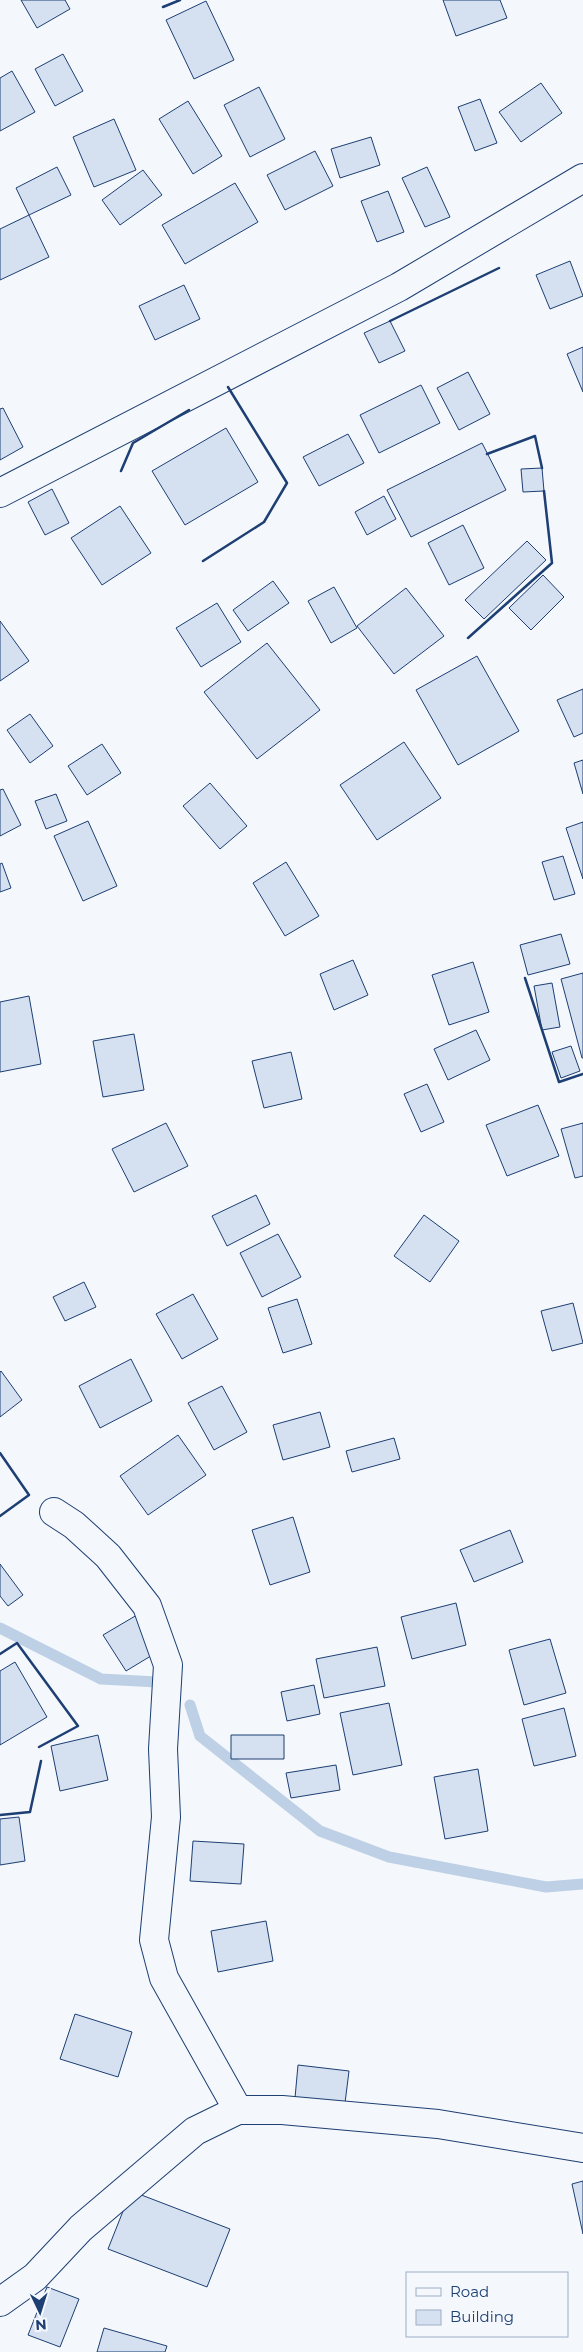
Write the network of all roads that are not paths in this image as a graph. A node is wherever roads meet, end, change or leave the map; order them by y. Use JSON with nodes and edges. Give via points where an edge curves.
{"nodes":[{"id":1,"x":583,"y":178,"type":"edge"},
{"id":2,"x":0,"y":493,"type":"edge"},
{"id":3,"x":54,"y":1512,"type":"dead end"},
{"id":4,"x":238,"y":2110,"type":"junction"},
{"id":5,"x":583,"y":2148,"type":"edge"},
{"id":6,"x":0,"y":2302,"type":"edge"}],
"edges":[{"from":1,"to":2,"type":"street","via":[[399,286]]},
{"from":3,"to":4,"type":"street","via":[[108,1556],[148,1606],[168,1665],[163,1749],[166,1817],[154,1940],[164,1978]]},
{"from":4,"to":5,"type":"street","via":[[282,2110],[438,2124]]},
{"from":4,"to":6,"type":"street","via":[[194,2132],[81,2228],[35,2277]]}]}
